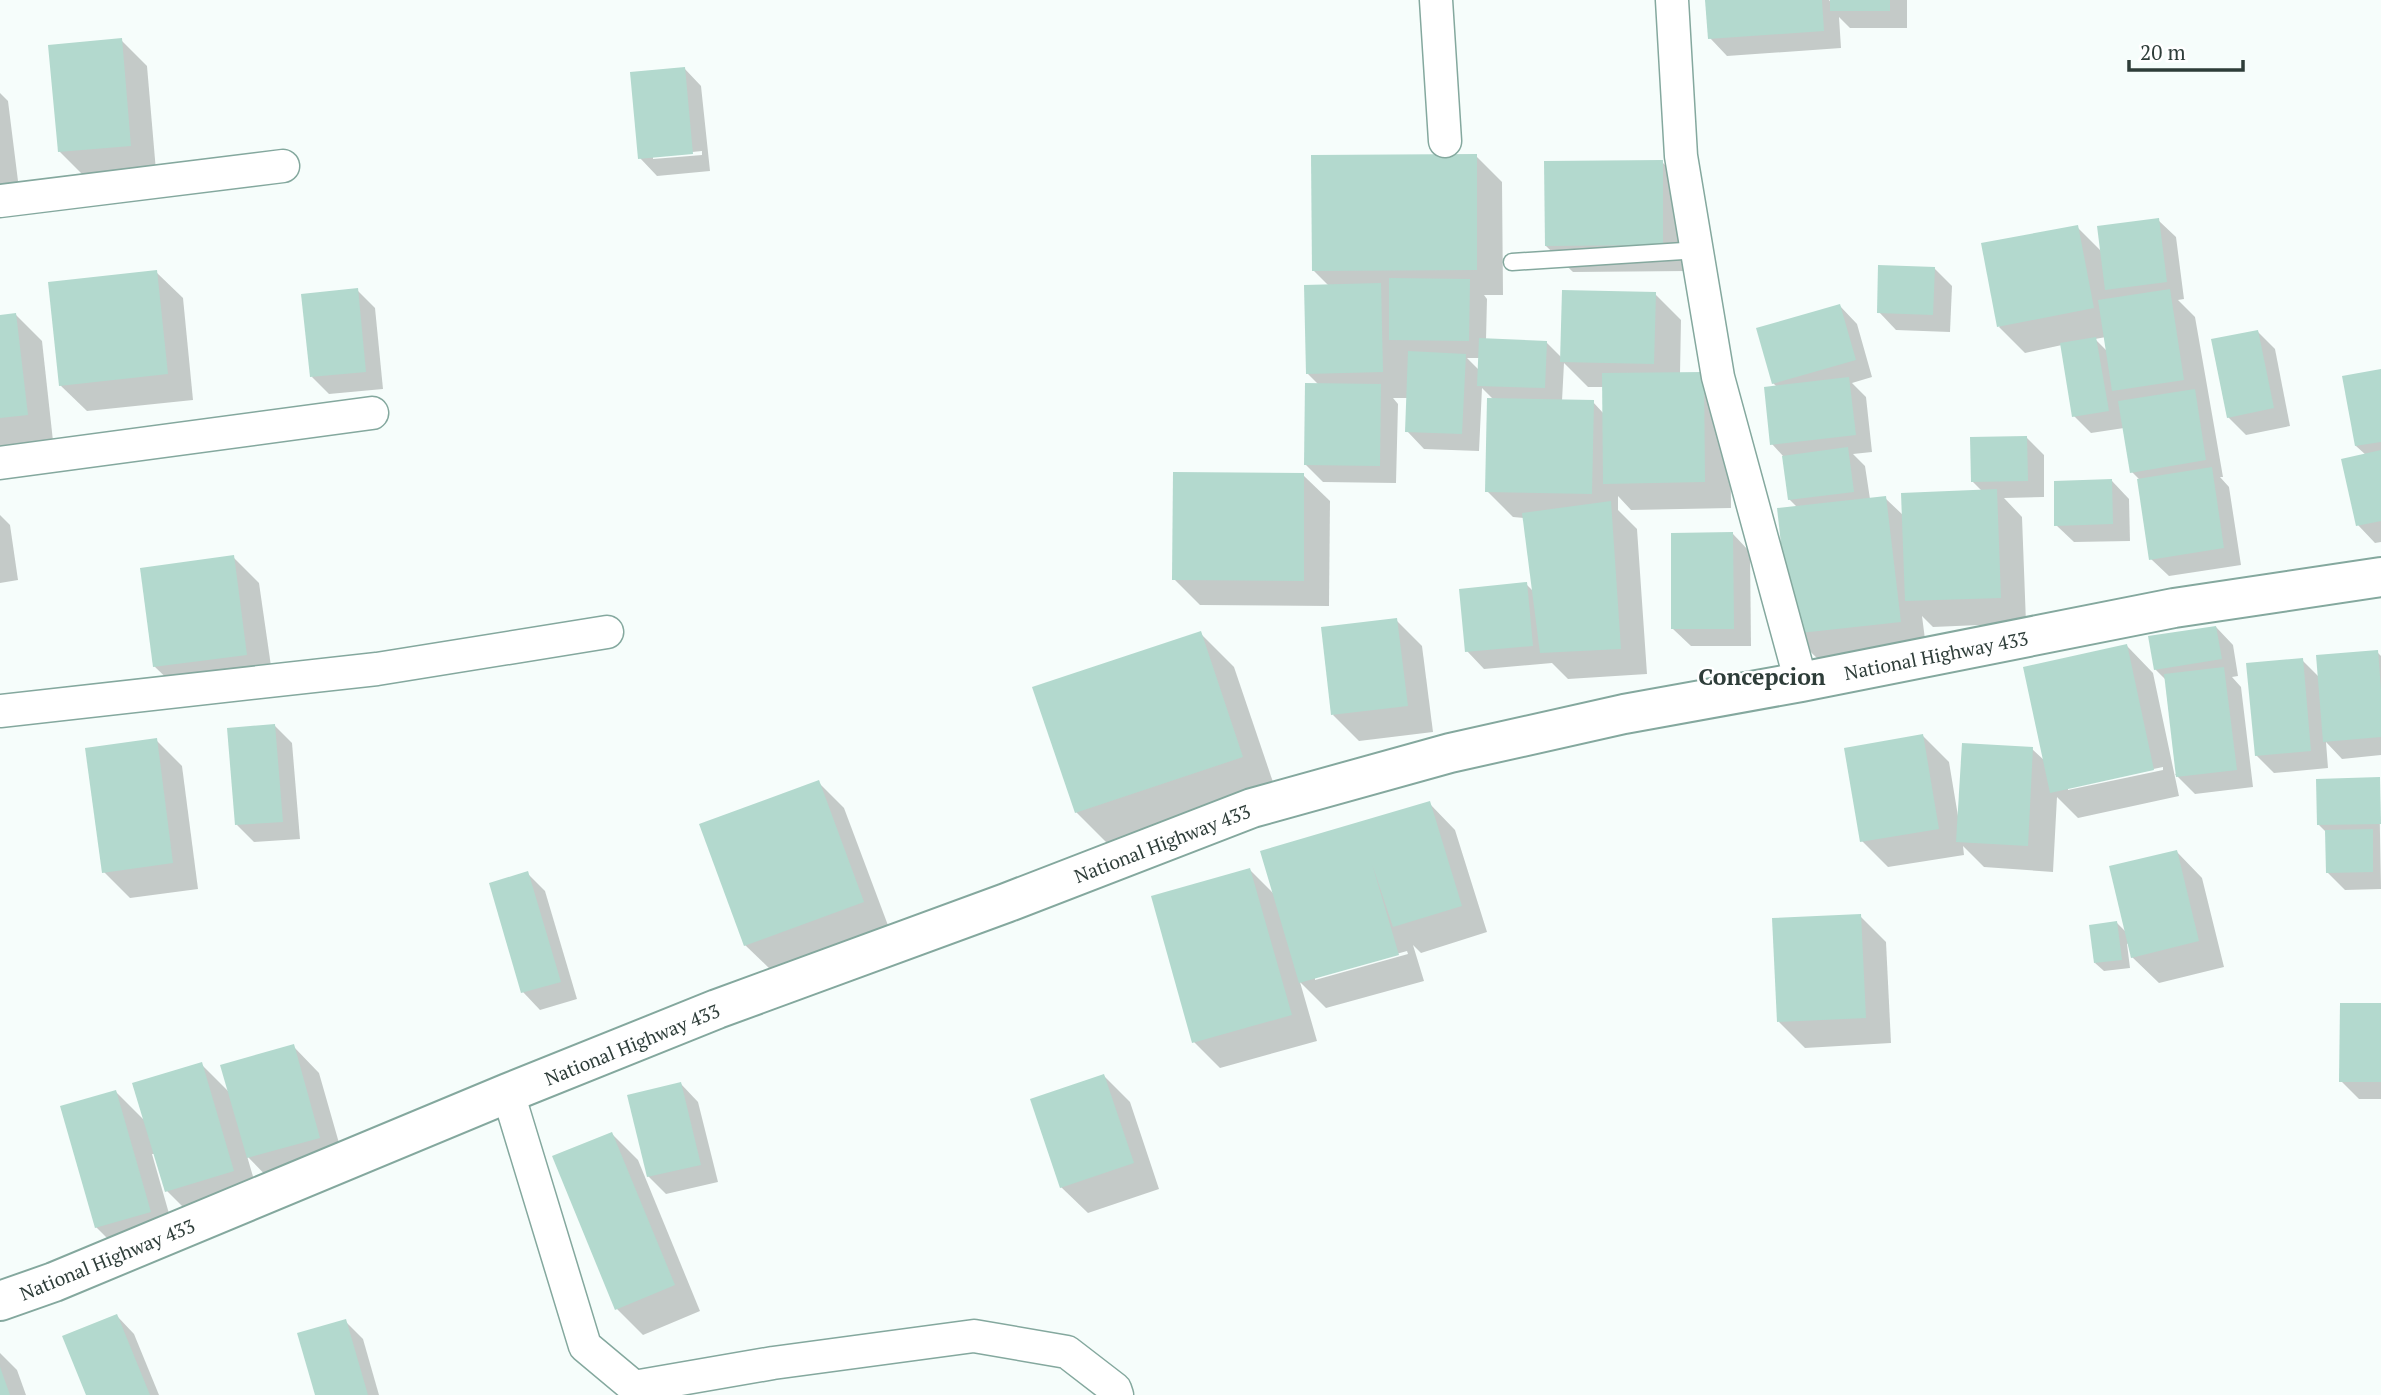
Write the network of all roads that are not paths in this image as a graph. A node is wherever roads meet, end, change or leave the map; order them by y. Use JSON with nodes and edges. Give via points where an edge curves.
{"nodes":[{"id":1,"x":1436,"y":0,"type":"edge"},
{"id":2,"x":1672,"y":0,"type":"edge"},
{"id":3,"x":1445,"y":141,"type":"dead end"},
{"id":4,"x":283,"y":166,"type":"dead end"},
{"id":5,"x":0,"y":201,"type":"edge"},
{"id":6,"x":1699,"y":250,"type":"junction"},
{"id":7,"x":1512,"y":262,"type":"dead end"},
{"id":8,"x":372,"y":414,"type":"dead end"},
{"id":9,"x":0,"y":463,"type":"edge"},
{"id":10,"x":2381,"y":577,"type":"edge"},
{"id":11,"x":607,"y":632,"type":"dead end"},
{"id":12,"x":1801,"y":682,"type":"junction"},
{"id":13,"x":0,"y":711,"type":"edge"},
{"id":14,"x":508,"y":1093,"type":"junction"},
{"id":15,"x":0,"y":1301,"type":"edge"},
{"id":16,"x":639,"y":1391,"type":"edge"},
{"id":17,"x":1117,"y":1395,"type":"edge"}],
"edges":[{"from":1,"to":3,"type":"street"},
{"from":2,"to":6,"type":"street","via":[[1681,156]]},
{"from":4,"to":5,"type":"street"},
{"from":6,"to":7,"type":"lane"},
{"from":6,"to":12,"type":"street","via":[[1718,377]]},
{"from":8,"to":9,"type":"street"},
{"from":10,"to":12,"type":"main road","name":"National Highway 433","via":[[2174,608]]},
{"from":11,"to":13,"type":"street","via":[[377,669]]},
{"from":12,"to":14,"type":"main road","name":"National Highway 433","via":[[1624,714],[1450,753],[1252,808],[717,1009]]},
{"from":14,"to":15,"type":"main road","name":"National Highway 433"},
{"from":14,"to":16,"type":"street","via":[[585,1346]]},
{"from":16,"to":17,"type":"street","via":[[773,1363],[974,1336],[1067,1352]]}]}
